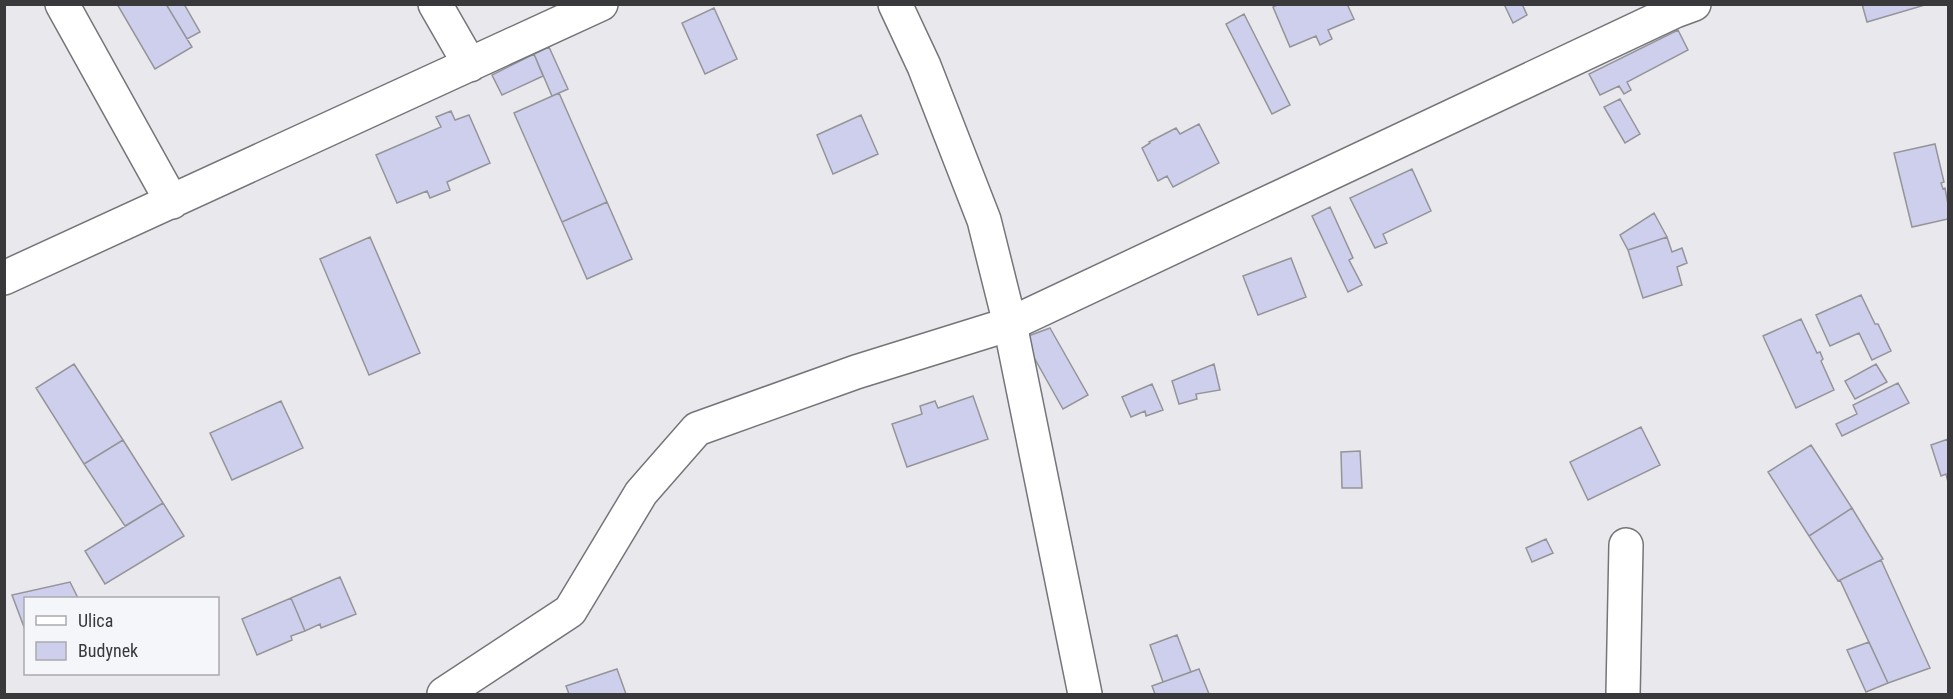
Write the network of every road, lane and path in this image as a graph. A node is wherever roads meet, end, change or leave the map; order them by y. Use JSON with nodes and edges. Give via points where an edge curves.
{"nodes":[{"id":1,"x":62,"y":4,"type":"edge"},
{"id":2,"x":435,"y":4,"type":"edge"},
{"id":3,"x":601,"y":4,"type":"edge"},
{"id":4,"x":895,"y":4,"type":"edge"},
{"id":5,"x":1694,"y":4,"type":"edge"},
{"id":6,"x":470,"y":65,"type":"junction"},
{"id":7,"x":172,"y":202,"type":"junction"},
{"id":8,"x":4,"y":278,"type":"edge"},
{"id":9,"x":1010,"y":324,"type":"junction"},
{"id":10,"x":1626,"y":545,"type":"dead end"},
{"id":11,"x":444,"y":694,"type":"edge"},
{"id":12,"x":1085,"y":694,"type":"edge"},
{"id":13,"x":1623,"y":694,"type":"edge"}],
"edges":[{"from":1,"to":7,"type":"street"},
{"from":2,"to":6,"type":"street"},
{"from":3,"to":6,"type":"street"},
{"from":4,"to":9,"type":"street","via":[[924,66],[984,220]]},
{"from":5,"to":9,"type":"street"},
{"from":6,"to":7,"type":"street"},
{"from":7,"to":8,"type":"street"},
{"from":9,"to":11,"type":"street","via":[[856,372],[697,429],[641,493],[570,611]]},
{"from":9,"to":12,"type":"street"},
{"from":10,"to":13,"type":"street"}]}
